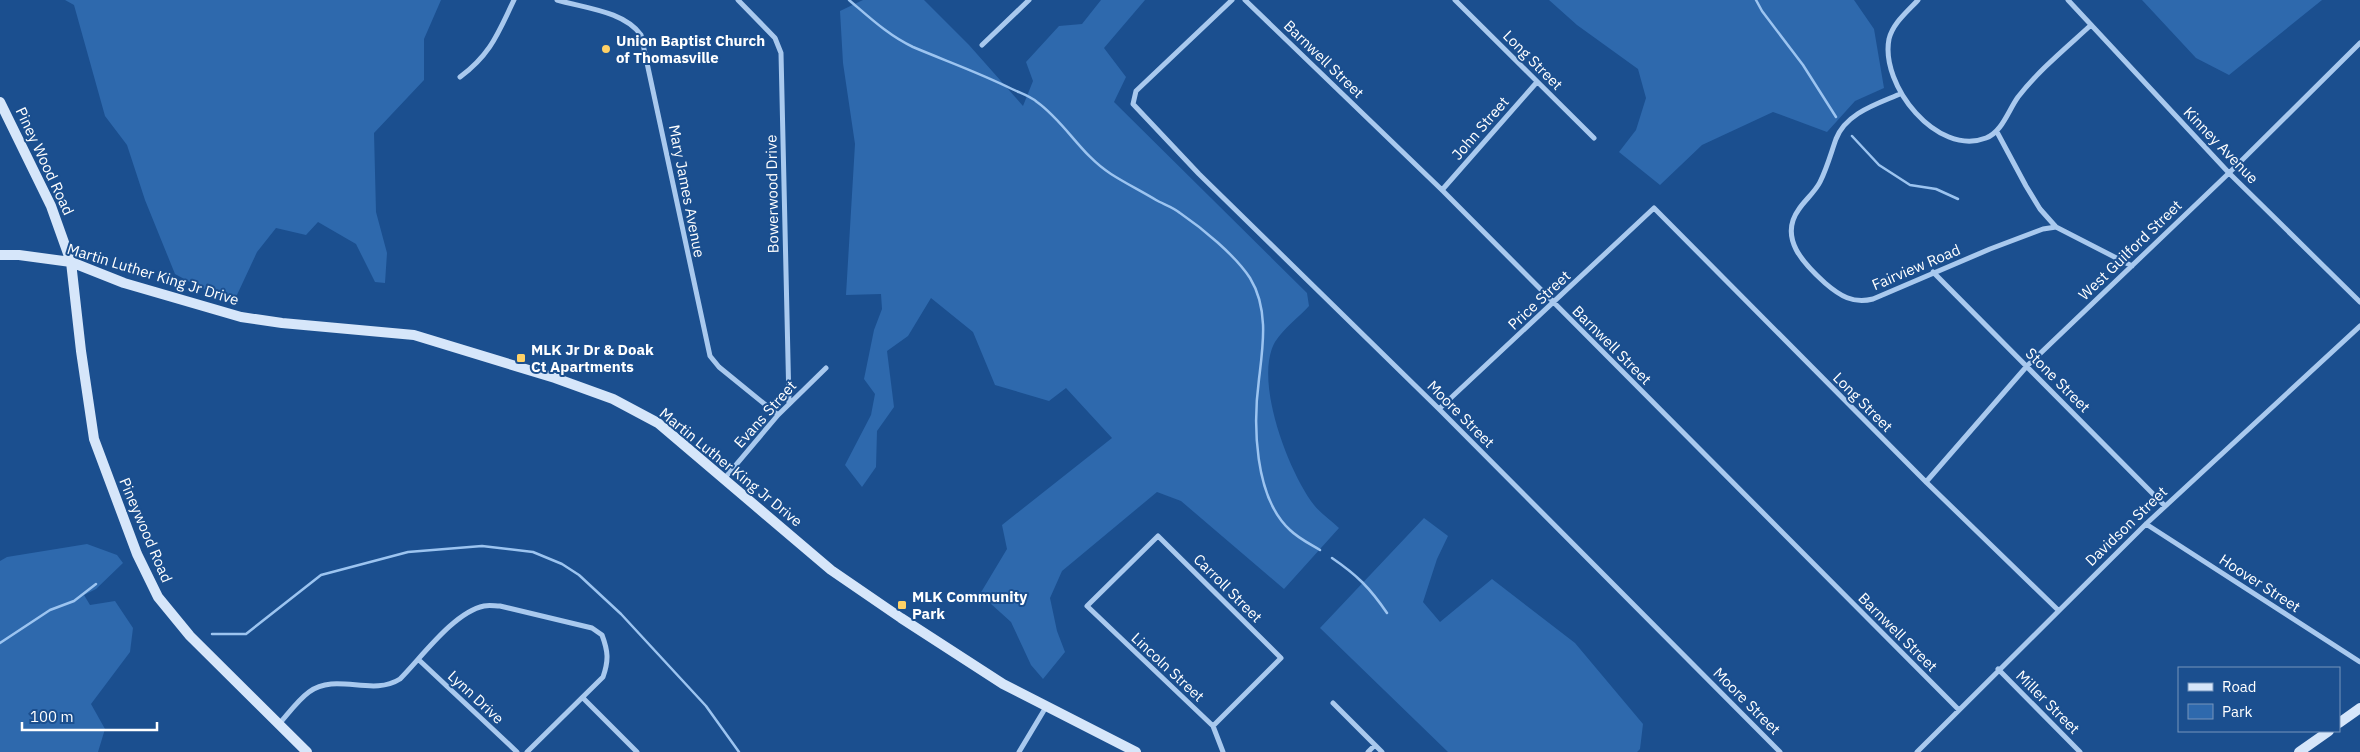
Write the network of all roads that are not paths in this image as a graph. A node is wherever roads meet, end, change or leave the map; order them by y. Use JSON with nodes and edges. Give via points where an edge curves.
{"nodes":[{"id":1,"x":514,"y":0,"type":"edge"},
{"id":2,"x":556,"y":0,"type":"edge"},
{"id":3,"x":738,"y":0,"type":"edge"},
{"id":4,"x":1028,"y":0,"type":"edge"},
{"id":5,"x":1232,"y":0,"type":"edge"},
{"id":6,"x":1245,"y":0,"type":"edge"},
{"id":7,"x":1455,"y":0,"type":"edge"},
{"id":8,"x":1918,"y":0,"type":"edge"},
{"id":9,"x":2068,"y":0,"type":"edge"},
{"id":10,"x":2091,"y":25,"type":"junction"},
{"id":11,"x":2360,"y":43,"type":"edge"},
{"id":12,"x":982,"y":45,"type":"dead end"},
{"id":13,"x":460,"y":77,"type":"dead end"},
{"id":14,"x":1537,"y":82,"type":"junction"},
{"id":15,"x":1900,"y":94,"type":"junction"},
{"id":16,"x":0,"y":102,"type":"edge"},
{"id":17,"x":1997,"y":132,"type":"junction"},
{"id":18,"x":1594,"y":138,"type":"dead end"},
{"id":19,"x":2229,"y":173,"type":"junction"},
{"id":20,"x":1442,"y":190,"type":"junction"},
{"id":21,"x":1654,"y":208,"type":"joint"},
{"id":22,"x":2056,"y":227,"type":"junction"},
{"id":23,"x":0,"y":255,"type":"edge"},
{"id":24,"x":71,"y":262,"type":"junction"},
{"id":25,"x":2132,"y":266,"type":"junction"},
{"id":26,"x":1934,"y":272,"type":"junction"},
{"id":27,"x":2360,"y":302,"type":"edge"},
{"id":28,"x":1553,"y":304,"type":"junction"},
{"id":29,"x":2360,"y":326,"type":"edge"},
{"id":30,"x":2027,"y":366,"type":"junction"},
{"id":31,"x":826,"y":368,"type":"dead end"},
{"id":32,"x":789,"y":403,"type":"junction"},
{"id":33,"x":1439,"y":408,"type":"junction"},
{"id":34,"x":778,"y":415,"type":"junction"},
{"id":35,"x":724,"y":479,"type":"junction"},
{"id":36,"x":1926,"y":482,"type":"junction"},
{"id":37,"x":2165,"y":506,"type":"junction"},
{"id":38,"x":2146,"y":524,"type":"junction"},
{"id":39,"x":1158,"y":536,"type":"joint"},
{"id":40,"x":2058,"y":610,"type":"junction"},
{"id":41,"x":419,"y":660,"type":"junction"},
{"id":42,"x":2360,"y":662,"type":"edge"},
{"id":43,"x":1998,"y":670,"type":"junction"},
{"id":44,"x":583,"y":698,"type":"junction"},
{"id":45,"x":1332,"y":703,"type":"dead end"},
{"id":46,"x":1046,"y":707,"type":"junction"},
{"id":47,"x":2360,"y":708,"type":"edge"},
{"id":48,"x":1959,"y":710,"type":"junction"},
{"id":49,"x":2340,"y":722,"type":"edge"},
{"id":50,"x":279,"y":724,"type":"junction"},
{"id":51,"x":1213,"y":726,"type":"junction"},
{"id":52,"x":2327,"y":732,"type":"edge"},
{"id":53,"x":1375,"y":745,"type":"junction"},
{"id":54,"x":307,"y":752,"type":"edge"},
{"id":55,"x":517,"y":752,"type":"edge"},
{"id":56,"x":527,"y":752,"type":"edge"},
{"id":57,"x":637,"y":752,"type":"edge"},
{"id":58,"x":1020,"y":752,"type":"edge"},
{"id":59,"x":1136,"y":752,"type":"edge"},
{"id":60,"x":1223,"y":752,"type":"edge"},
{"id":61,"x":1368,"y":752,"type":"edge"},
{"id":62,"x":1382,"y":752,"type":"edge"},
{"id":63,"x":1780,"y":752,"type":"edge"},
{"id":64,"x":1917,"y":752,"type":"edge"},
{"id":65,"x":2080,"y":752,"type":"edge"},
{"id":66,"x":2299,"y":752,"type":"edge"}],
"edges":[{"from":1,"to":13,"type":"street","via":[[492,47],[477,65]]},
{"from":2,"to":34,"type":"street","name":"Mary James Avenue","via":[[619,18],[635,27],[641,35],[710,356],[718,367]]},
{"from":3,"to":32,"type":"street","name":"Bowerwood Drive","via":[[775,38],[781,54]]},
{"from":4,"to":12,"type":"street"},
{"from":5,"to":33,"type":"street","name":"Moore Street","via":[[1136,92],[1133,104],[1199,174]]},
{"from":6,"to":20,"type":"street","name":"Barnwell Street"},
{"from":7,"to":14,"type":"street","name":"Long Street"},
{"from":8,"to":15,"type":"street","via":[[1900,19],[1890,38],[1890,72]]},
{"from":9,"to":10,"type":"street","name":"Kinney Avenue"},
{"from":10,"to":17,"type":"street","via":[[2028,85]]},
{"from":10,"to":19,"type":"street","name":"Kinney Avenue"},
{"from":11,"to":19,"type":"street","name":"West Guilford Street"},
{"from":14,"to":18,"type":"street","name":"Long Street"},
{"from":14,"to":20,"type":"street","name":"John Street"},
{"from":15,"to":17,"type":"street","via":[[1929,125],[1955,139],[1973,142]]},
{"from":15,"to":26,"type":"street","name":"Fairview Road","via":[[1851,118],[1843,128],[1819,185],[1794,216],[1790,225],[1791,240],[1808,266],[1836,292],[1850,300],[1874,299]]},
{"from":16,"to":24,"type":"street","name":"Piney Wood Road","via":[[51,206]]},
{"from":17,"to":22,"type":"street","via":[[2040,209]]},
{"from":19,"to":25,"type":"street","name":"West Guilford Street"},
{"from":19,"to":27,"type":"street","name":"Kinney Avenue"},
{"from":20,"to":28,"type":"street","name":"Barnwell Street"},
{"from":21,"to":28,"type":"street","name":"Price Street"},
{"from":21,"to":36,"type":"street","name":"Long Street"},
{"from":22,"to":25,"type":"street"},
{"from":22,"to":26,"type":"street","name":"Fairview Road","via":[[1990,248]]},
{"from":23,"to":24,"type":"street","name":"Martin Luther King Jr Drive"},
{"from":24,"to":35,"type":"street","name":"Martin Luther King Jr Drive","via":[[124,283],[241,317],[414,335],[555,378],[613,399],[658,423]]},
{"from":24,"to":50,"type":"street","name":"Pineywood Road","via":[[94,439],[137,554],[158,597],[190,636]]},
{"from":25,"to":30,"type":"street","name":"West Guilford Street"},
{"from":26,"to":30,"type":"street","name":"Stone Street"},
{"from":28,"to":33,"type":"street","name":"Price Street"},
{"from":28,"to":48,"type":"street","name":"Barnwell Street"},
{"from":29,"to":37,"type":"street","name":"Davidson Street"},
{"from":30,"to":36,"type":"street","name":"West Guilford Street"},
{"from":30,"to":37,"type":"street","name":"Stone Street"},
{"from":31,"to":32,"type":"street","name":"Evans Street"},
{"from":32,"to":34,"type":"street","name":"Evans Street"},
{"from":33,"to":63,"type":"street","name":"Moore Street"},
{"from":34,"to":35,"type":"street","name":"Evans Street"},
{"from":35,"to":46,"type":"street","name":"Martin Luther King Jr Drive","via":[[831,570],[1003,684]]},
{"from":36,"to":40,"type":"street","name":"Long Street"},
{"from":37,"to":38,"type":"street","name":"Davidson Street"},
{"from":38,"to":40,"type":"street","name":"Davidson Street"},
{"from":38,"to":42,"type":"street","name":"Hoover Street"},
{"from":39,"to":51,"type":"street","name":"Carroll Street","via":[[1281,658]]},
{"from":39,"to":51,"type":"street","name":"Lincoln Street","via":[[1087,606]]},
{"from":40,"to":43,"type":"street","name":"Davidson Street"},
{"from":41,"to":44,"type":"street","via":[[455,622],[485,605],[581,624],[602,635],[608,653],[603,677]]},
{"from":41,"to":50,"type":"street","via":[[390,685],[324,684],[308,692]]},
{"from":41,"to":55,"type":"street","name":"Lynn Drive"},
{"from":43,"to":48,"type":"street","name":"Davidson Street"},
{"from":43,"to":65,"type":"street","name":"Miller Street"},
{"from":44,"to":56,"type":"street"},
{"from":44,"to":57,"type":"street"},
{"from":45,"to":53,"type":"street"},
{"from":46,"to":58,"type":"street"},
{"from":46,"to":59,"type":"street","name":"Martin Luther King Jr Drive"},
{"from":47,"to":49,"type":"street"},
{"from":48,"to":64,"type":"street","name":"Davidson Street"},
{"from":50,"to":54,"type":"street","name":"Pineywood Road"},
{"from":51,"to":60,"type":"street","name":"Lincoln Street"},
{"from":52,"to":66,"type":"street"},
{"from":53,"to":61,"type":"street"},
{"from":53,"to":62,"type":"street"}]}
